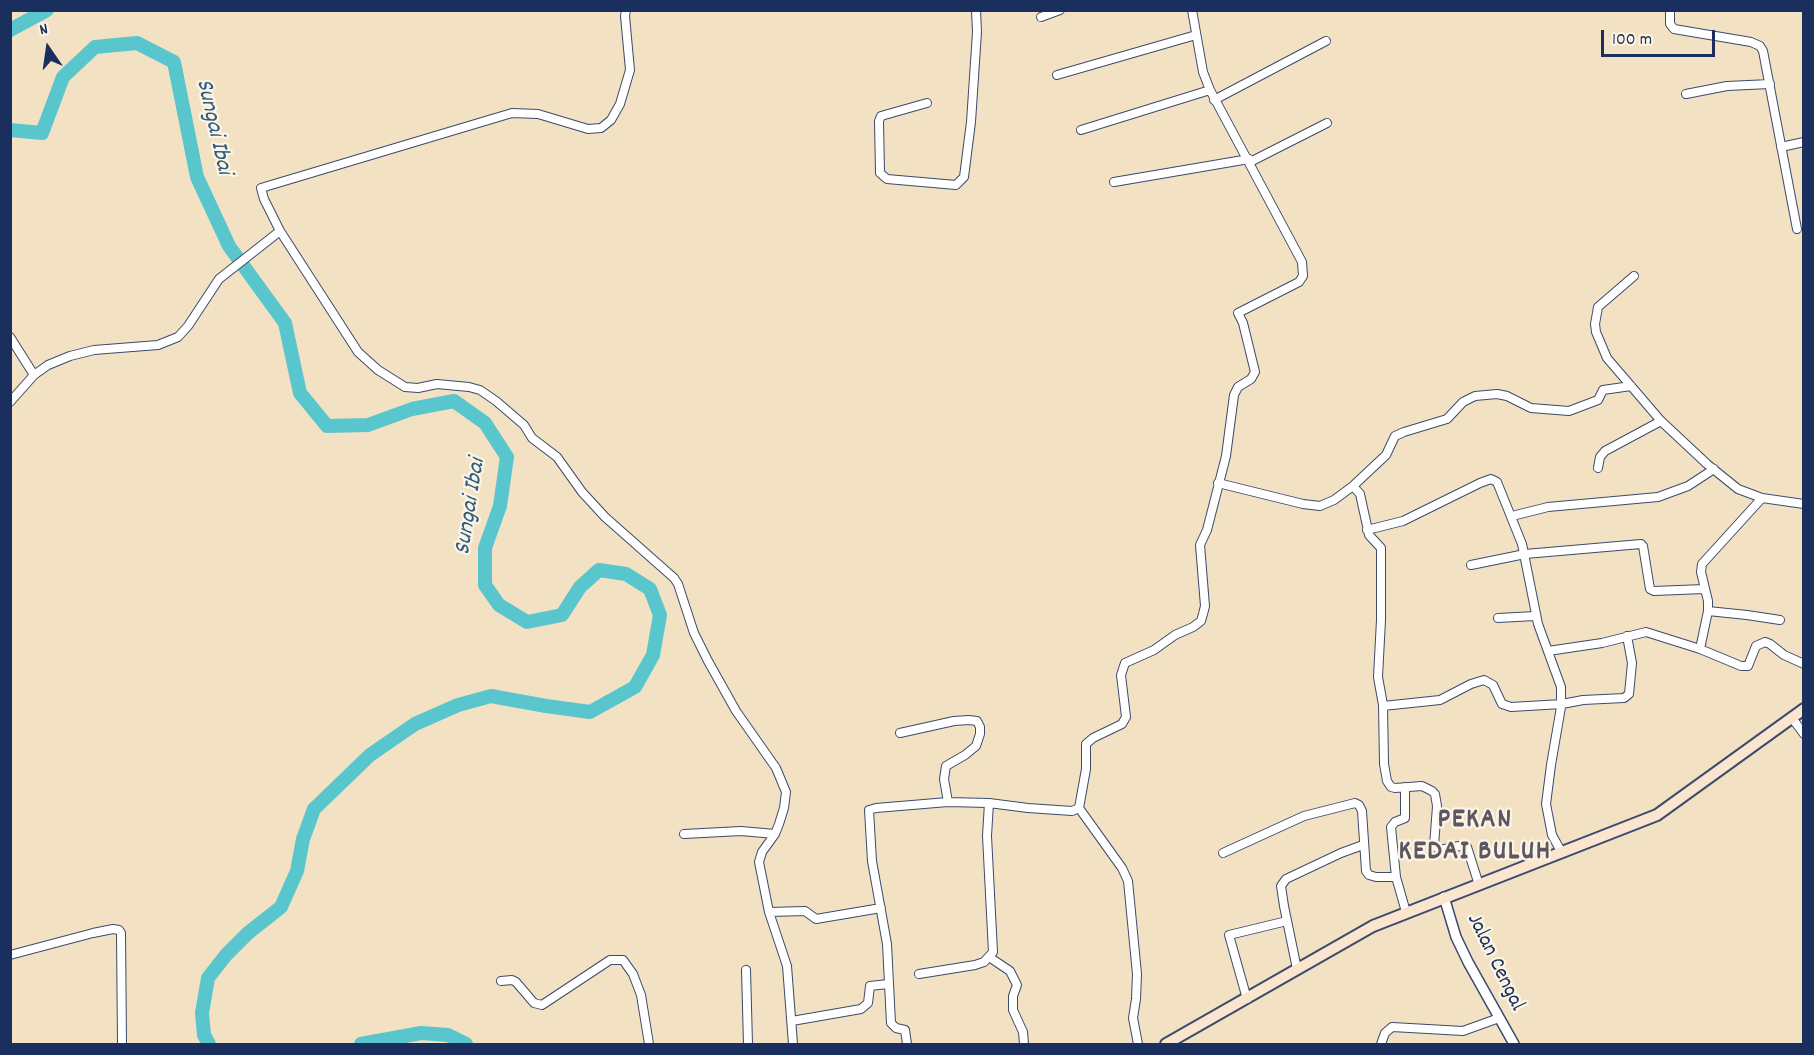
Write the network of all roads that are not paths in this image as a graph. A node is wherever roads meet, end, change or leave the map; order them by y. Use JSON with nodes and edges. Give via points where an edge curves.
{"nodes":[{"id":1,"x":626,"y":10,"type":"edge"},
{"id":2,"x":976,"y":10,"type":"edge"},
{"id":3,"x":1060,"y":10,"type":"edge"},
{"id":4,"x":1192,"y":10,"type":"edge"},
{"id":5,"x":1670,"y":10,"type":"edge"},
{"id":6,"x":1041,"y":17,"type":"dead end"},
{"id":7,"x":1196,"y":35,"type":"junction"},
{"id":8,"x":1326,"y":41,"type":"dead end"},
{"id":9,"x":1057,"y":75,"type":"dead end"},
{"id":10,"x":1770,"y":84,"type":"junction"},
{"id":11,"x":1210,"y":90,"type":"junction"},
{"id":12,"x":1686,"y":94,"type":"dead end"},
{"id":13,"x":1214,"y":100,"type":"junction"},
{"id":14,"x":927,"y":103,"type":"dead end"},
{"id":15,"x":1327,"y":123,"type":"dead end"},
{"id":16,"x":1082,"y":130,"type":"dead end"},
{"id":17,"x":1803,"y":142,"type":"edge"},
{"id":18,"x":1780,"y":147,"type":"junction"},
{"id":19,"x":1249,"y":161,"type":"junction"},
{"id":20,"x":1114,"y":182,"type":"dead end"},
{"id":21,"x":1797,"y":229,"type":"dead end"},
{"id":22,"x":280,"y":231,"type":"junction"},
{"id":23,"x":1634,"y":276,"type":"dead end"},
{"id":24,"x":10,"y":337,"type":"edge"},
{"id":25,"x":34,"y":375,"type":"junction"},
{"id":26,"x":1631,"y":386,"type":"junction"},
{"id":27,"x":10,"y":402,"type":"edge"},
{"id":28,"x":1661,"y":421,"type":"junction"},
{"id":29,"x":1598,"y":468,"type":"dead end"},
{"id":30,"x":1714,"y":470,"type":"junction"},
{"id":31,"x":1218,"y":483,"type":"junction"},
{"id":32,"x":1353,"y":486,"type":"junction"},
{"id":33,"x":1762,"y":498,"type":"junction"},
{"id":34,"x":1803,"y":504,"type":"edge"},
{"id":35,"x":1512,"y":516,"type":"junction"},
{"id":36,"x":1367,"y":530,"type":"junction"},
{"id":37,"x":1525,"y":554,"type":"junction"},
{"id":38,"x":1471,"y":565,"type":"dead end"},
{"id":39,"x":1704,"y":589,"type":"junction"},
{"id":40,"x":1708,"y":611,"type":"junction"},
{"id":41,"x":1535,"y":616,"type":"junction"},
{"id":42,"x":1498,"y":618,"type":"dead end"},
{"id":43,"x":1780,"y":620,"type":"dead end"},
{"id":44,"x":1627,"y":636,"type":"junction"},
{"id":45,"x":1700,"y":649,"type":"junction"},
{"id":46,"x":1548,"y":651,"type":"junction"},
{"id":47,"x":1803,"y":664,"type":"edge"},
{"id":48,"x":1562,"y":704,"type":"junction"},
{"id":49,"x":1383,"y":706,"type":"junction"},
{"id":50,"x":1803,"y":709,"type":"edge"},
{"id":51,"x":1792,"y":718,"type":"junction"},
{"id":52,"x":900,"y":733,"type":"dead end"},
{"id":53,"x":1803,"y":734,"type":"edge"},
{"id":54,"x":1405,"y":787,"type":"junction"},
{"id":55,"x":948,"y":802,"type":"junction"},
{"id":56,"x":989,"y":803,"type":"junction"},
{"id":57,"x":1080,"y":808,"type":"junction"},
{"id":58,"x":684,"y":834,"type":"dead end"},
{"id":59,"x":775,"y":834,"type":"junction"},
{"id":60,"x":1363,"y":845,"type":"junction"},
{"id":61,"x":1222,"y":853,"type":"dead end"},
{"id":62,"x":1562,"y":853,"type":"junction"},
{"id":63,"x":1396,"y":877,"type":"junction"},
{"id":64,"x":1479,"y":885,"type":"junction"},
{"id":65,"x":1444,"y":897,"type":"junction"},
{"id":66,"x":881,"y":908,"type":"junction"},
{"id":67,"x":769,"y":912,"type":"junction"},
{"id":68,"x":1406,"y":912,"type":"junction"},
{"id":69,"x":1287,"y":921,"type":"junction"},
{"id":70,"x":10,"y":955,"type":"edge"},
{"id":71,"x":989,"y":957,"type":"junction"},
{"id":72,"x":1297,"y":969,"type":"junction"},
{"id":73,"x":746,"y":970,"type":"dead end"},
{"id":74,"x":919,"y":974,"type":"dead end"},
{"id":75,"x":501,"y":981,"type":"dead end"},
{"id":76,"x":888,"y":984,"type":"junction"},
{"id":77,"x":1247,"y":999,"type":"junction"},
{"id":78,"x":1498,"y":1018,"type":"junction"},
{"id":79,"x":792,"y":1021,"type":"junction"},
{"id":80,"x":123,"y":1044,"type":"edge"},
{"id":81,"x":650,"y":1044,"type":"edge"},
{"id":82,"x":748,"y":1044,"type":"edge"},
{"id":83,"x":793,"y":1044,"type":"edge"},
{"id":84,"x":907,"y":1044,"type":"edge"},
{"id":85,"x":1023,"y":1044,"type":"edge"},
{"id":86,"x":1138,"y":1044,"type":"edge"},
{"id":87,"x":1166,"y":1044,"type":"edge"},
{"id":88,"x":1381,"y":1044,"type":"edge"},
{"id":89,"x":1514,"y":1044,"type":"edge"}],
"edges":[{"from":1,"to":22,"type":"street","via":[[630,70],[620,104],[602,128],[588,129],[538,114],[512,113],[275,182],[261,188]]},
{"from":2,"to":14,"type":"street","via":[[971,122],[964,177],[956,185],[887,179],[880,173],[881,116]]},
{"from":3,"to":6,"type":"street"},
{"from":4,"to":7,"type":"street"},
{"from":5,"to":10,"type":"street","via":[[1674,29],[1760,46]]},
{"from":7,"to":9,"type":"street"},
{"from":7,"to":11,"type":"street"},
{"from":8,"to":13,"type":"street"},
{"from":10,"to":12,"type":"street","via":[[1727,86]]},
{"from":10,"to":18,"type":"street"},
{"from":11,"to":13,"type":"street"},
{"from":11,"to":16,"type":"street"},
{"from":13,"to":19,"type":"street"},
{"from":15,"to":19,"type":"street"},
{"from":17,"to":18,"type":"street"},
{"from":18,"to":21,"type":"street"},
{"from":19,"to":20,"type":"street"},
{"from":19,"to":31,"type":"street","via":[[1304,270],[1299,282],[1238,313],[1255,372],[1234,395],[1226,456]]},
{"from":22,"to":25,"type":"street","via":[[219,279],[178,337],[158,345],[84,351]]},
{"from":22,"to":59,"type":"street","via":[[351,344],[378,370],[405,387],[469,387],[496,400],[524,425],[532,438],[557,457],[582,492],[613,524],[674,578],[708,661],[736,711],[776,768],[786,792]]},
{"from":23,"to":26,"type":"street","via":[[1598,307],[1594,324],[1607,358]]},
{"from":24,"to":25,"type":"street"},
{"from":25,"to":27,"type":"street"},
{"from":26,"to":28,"type":"street"},
{"from":26,"to":32,"type":"street","via":[[1603,390],[1598,400],[1569,411],[1531,408],[1497,394],[1475,396],[1447,419],[1395,436],[1386,455]]},
{"from":28,"to":29,"type":"street","via":[[1605,451]]},
{"from":28,"to":30,"type":"street"},
{"from":30,"to":33,"type":"street","via":[[1738,489]]},
{"from":30,"to":35,"type":"street","via":[[1689,486],[1658,497],[1548,507]]},
{"from":31,"to":32,"type":"street","via":[[1313,506],[1326,504]]},
{"from":31,"to":57,"type":"street","via":[[1200,545],[1205,606],[1201,621],[1125,663],[1121,675],[1126,717],[1122,724],[1086,744]]},
{"from":32,"to":36,"type":"street","via":[[1360,494]]},
{"from":33,"to":34,"type":"street"},
{"from":33,"to":39,"type":"street","via":[[1702,564]]},
{"from":35,"to":36,"type":"street","via":[[1497,482],[1491,480],[1403,521]]},
{"from":35,"to":37,"type":"street"},
{"from":36,"to":49,"type":"street","via":[[1382,548],[1378,677]]},
{"from":37,"to":38,"type":"street"},
{"from":37,"to":39,"type":"street","via":[[1641,544],[1650,589]]},
{"from":37,"to":41,"type":"street"},
{"from":39,"to":40,"type":"street"},
{"from":40,"to":43,"type":"street"},
{"from":40,"to":45,"type":"street"},
{"from":41,"to":42,"type":"street"},
{"from":41,"to":46,"type":"street"},
{"from":44,"to":45,"type":"street","via":[[1651,632]]},
{"from":44,"to":46,"type":"street"},
{"from":44,"to":48,"type":"street","via":[[1632,663],[1627,697]]},
{"from":45,"to":47,"type":"street","via":[[1745,667],[1750,664],[1756,646],[1765,642]]},
{"from":46,"to":48,"type":"street","via":[[1561,687]]},
{"from":48,"to":49,"type":"street","via":[[1506,706],[1493,685],[1484,680],[1440,700]]},
{"from":48,"to":62,"type":"street","via":[[1546,804],[1552,835]]},
{"from":49,"to":54,"type":"street","via":[[1387,781],[1391,787]]},
{"from":50,"to":51,"type":"main road"},
{"from":51,"to":53,"type":"street"},
{"from":51,"to":62,"type":"main road","via":[[1657,815]]},
{"from":52,"to":55,"type":"street","via":[[954,721],[977,721],[980,734],[976,746],[946,766]]},
{"from":54,"to":63,"type":"street","via":[[1405,818],[1391,827]]},
{"from":54,"to":64,"type":"street","via":[[1426,787],[1436,794],[1434,846],[1440,850],[1467,847]]},
{"from":55,"to":56,"type":"street"},
{"from":55,"to":66,"type":"street","via":[[869,810],[872,861]]},
{"from":56,"to":57,"type":"street","via":[[1072,811]]},
{"from":56,"to":71,"type":"street","via":[[993,952]]},
{"from":57,"to":86,"type":"street","via":[[1128,881],[1137,974],[1133,1018]]},
{"from":58,"to":59,"type":"street"},
{"from":59,"to":67,"type":"street","via":[[759,857]]},
{"from":60,"to":61,"type":"street","via":[[1362,811],[1355,803],[1304,816]]},
{"from":60,"to":63,"type":"street","via":[[1369,875]]},
{"from":60,"to":69,"type":"street","via":[[1286,879],[1281,886]]},
{"from":62,"to":64,"type":"main road"},
{"from":63,"to":68,"type":"street"},
{"from":64,"to":65,"type":"main road"},
{"from":65,"to":68,"type":"main road"},
{"from":65,"to":78,"type":"street","name":"Jalan Cengal","via":[[1456,937]]},
{"from":66,"to":67,"type":"street","via":[[816,919],[805,911]]},
{"from":66,"to":76,"type":"street"},
{"from":67,"to":79,"type":"street","via":[[787,966]]},
{"from":68,"to":72,"type":"main road","via":[[1357,934]]},
{"from":69,"to":72,"type":"street"},
{"from":69,"to":77,"type":"street","via":[[1230,935]]},
{"from":70,"to":80,"type":"street","via":[[119,930]]},
{"from":71,"to":74,"type":"street","via":[[961,968]]},
{"from":71,"to":85,"type":"street","via":[[1010,971],[1017,985],[1013,1010],[1023,1032]]},
{"from":72,"to":77,"type":"main road"},
{"from":73,"to":82,"type":"street"},
{"from":75,"to":81,"type":"street","via":[[516,982],[534,1003],[542,1005],[610,960],[623,960],[641,995]]},
{"from":76,"to":79,"type":"street","via":[[870,986],[868,1004],[861,1009]]},
{"from":76,"to":84,"type":"street","via":[[891,1023],[905,1030]]},
{"from":77,"to":87,"type":"main road"},
{"from":78,"to":88,"type":"street","via":[[1463,1031],[1392,1028]]},
{"from":78,"to":89,"type":"street","name":"Jalan Cengal"},
{"from":79,"to":83,"type":"street"}]}
